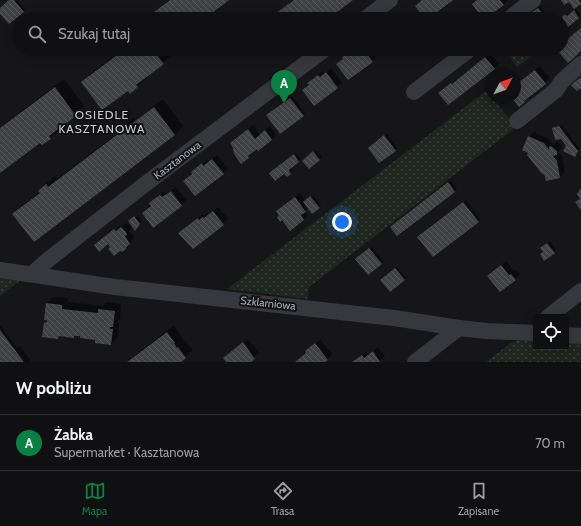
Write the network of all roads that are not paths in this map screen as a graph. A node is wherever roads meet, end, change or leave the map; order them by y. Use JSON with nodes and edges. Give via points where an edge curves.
{"nodes":[{"id":1,"x":390,"y":0,"type":"edge"},
{"id":2,"x":533,"y":0,"type":"edge"},
{"id":3,"x":374,"y":12,"type":"edge"},
{"id":4,"x":518,"y":12,"type":"edge"},
{"id":5,"x":316,"y":56,"type":"edge"},
{"id":6,"x":461,"y":56,"type":"edge"},
{"id":7,"x":581,"y":64,"type":"edge"},
{"id":8,"x":414,"y":92,"type":"dead end"},
{"id":9,"x":517,"y":121,"type":"dead end"},
{"id":10,"x":0,"y":270,"type":"edge"},
{"id":11,"x":32,"y":274,"type":"junction"},
{"id":12,"x":581,"y":291,"type":"edge"},
{"id":13,"x":552,"y":314,"type":"edge"},
{"id":14,"x":460,"y":328,"type":"junction"},
{"id":15,"x":533,"y":330,"type":"edge"},
{"id":16,"x":569,"y":335,"type":"edge"},
{"id":17,"x":581,"y":336,"type":"edge"},
{"id":18,"x":415,"y":362,"type":"edge"}],
"edges":[{"from":1,"to":3,"type":"street"},
{"from":2,"to":4,"type":"street"},
{"from":5,"to":11,"type":"street","name":"Kasztanowa","via":[[144,185]]},
{"from":6,"to":8,"type":"street"},
{"from":7,"to":9,"type":"street","via":[[556,90]]},
{"from":10,"to":11,"type":"street","name":"Szklarniowa"},
{"from":11,"to":14,"type":"street","name":"Szklarniowa","via":[[115,287],[394,318]]},
{"from":12,"to":13,"type":"street"},
{"from":14,"to":15,"type":"street","name":"Szklarniowa","via":[[488,331]]},
{"from":14,"to":18,"type":"street"},
{"from":16,"to":17,"type":"street"}]}
